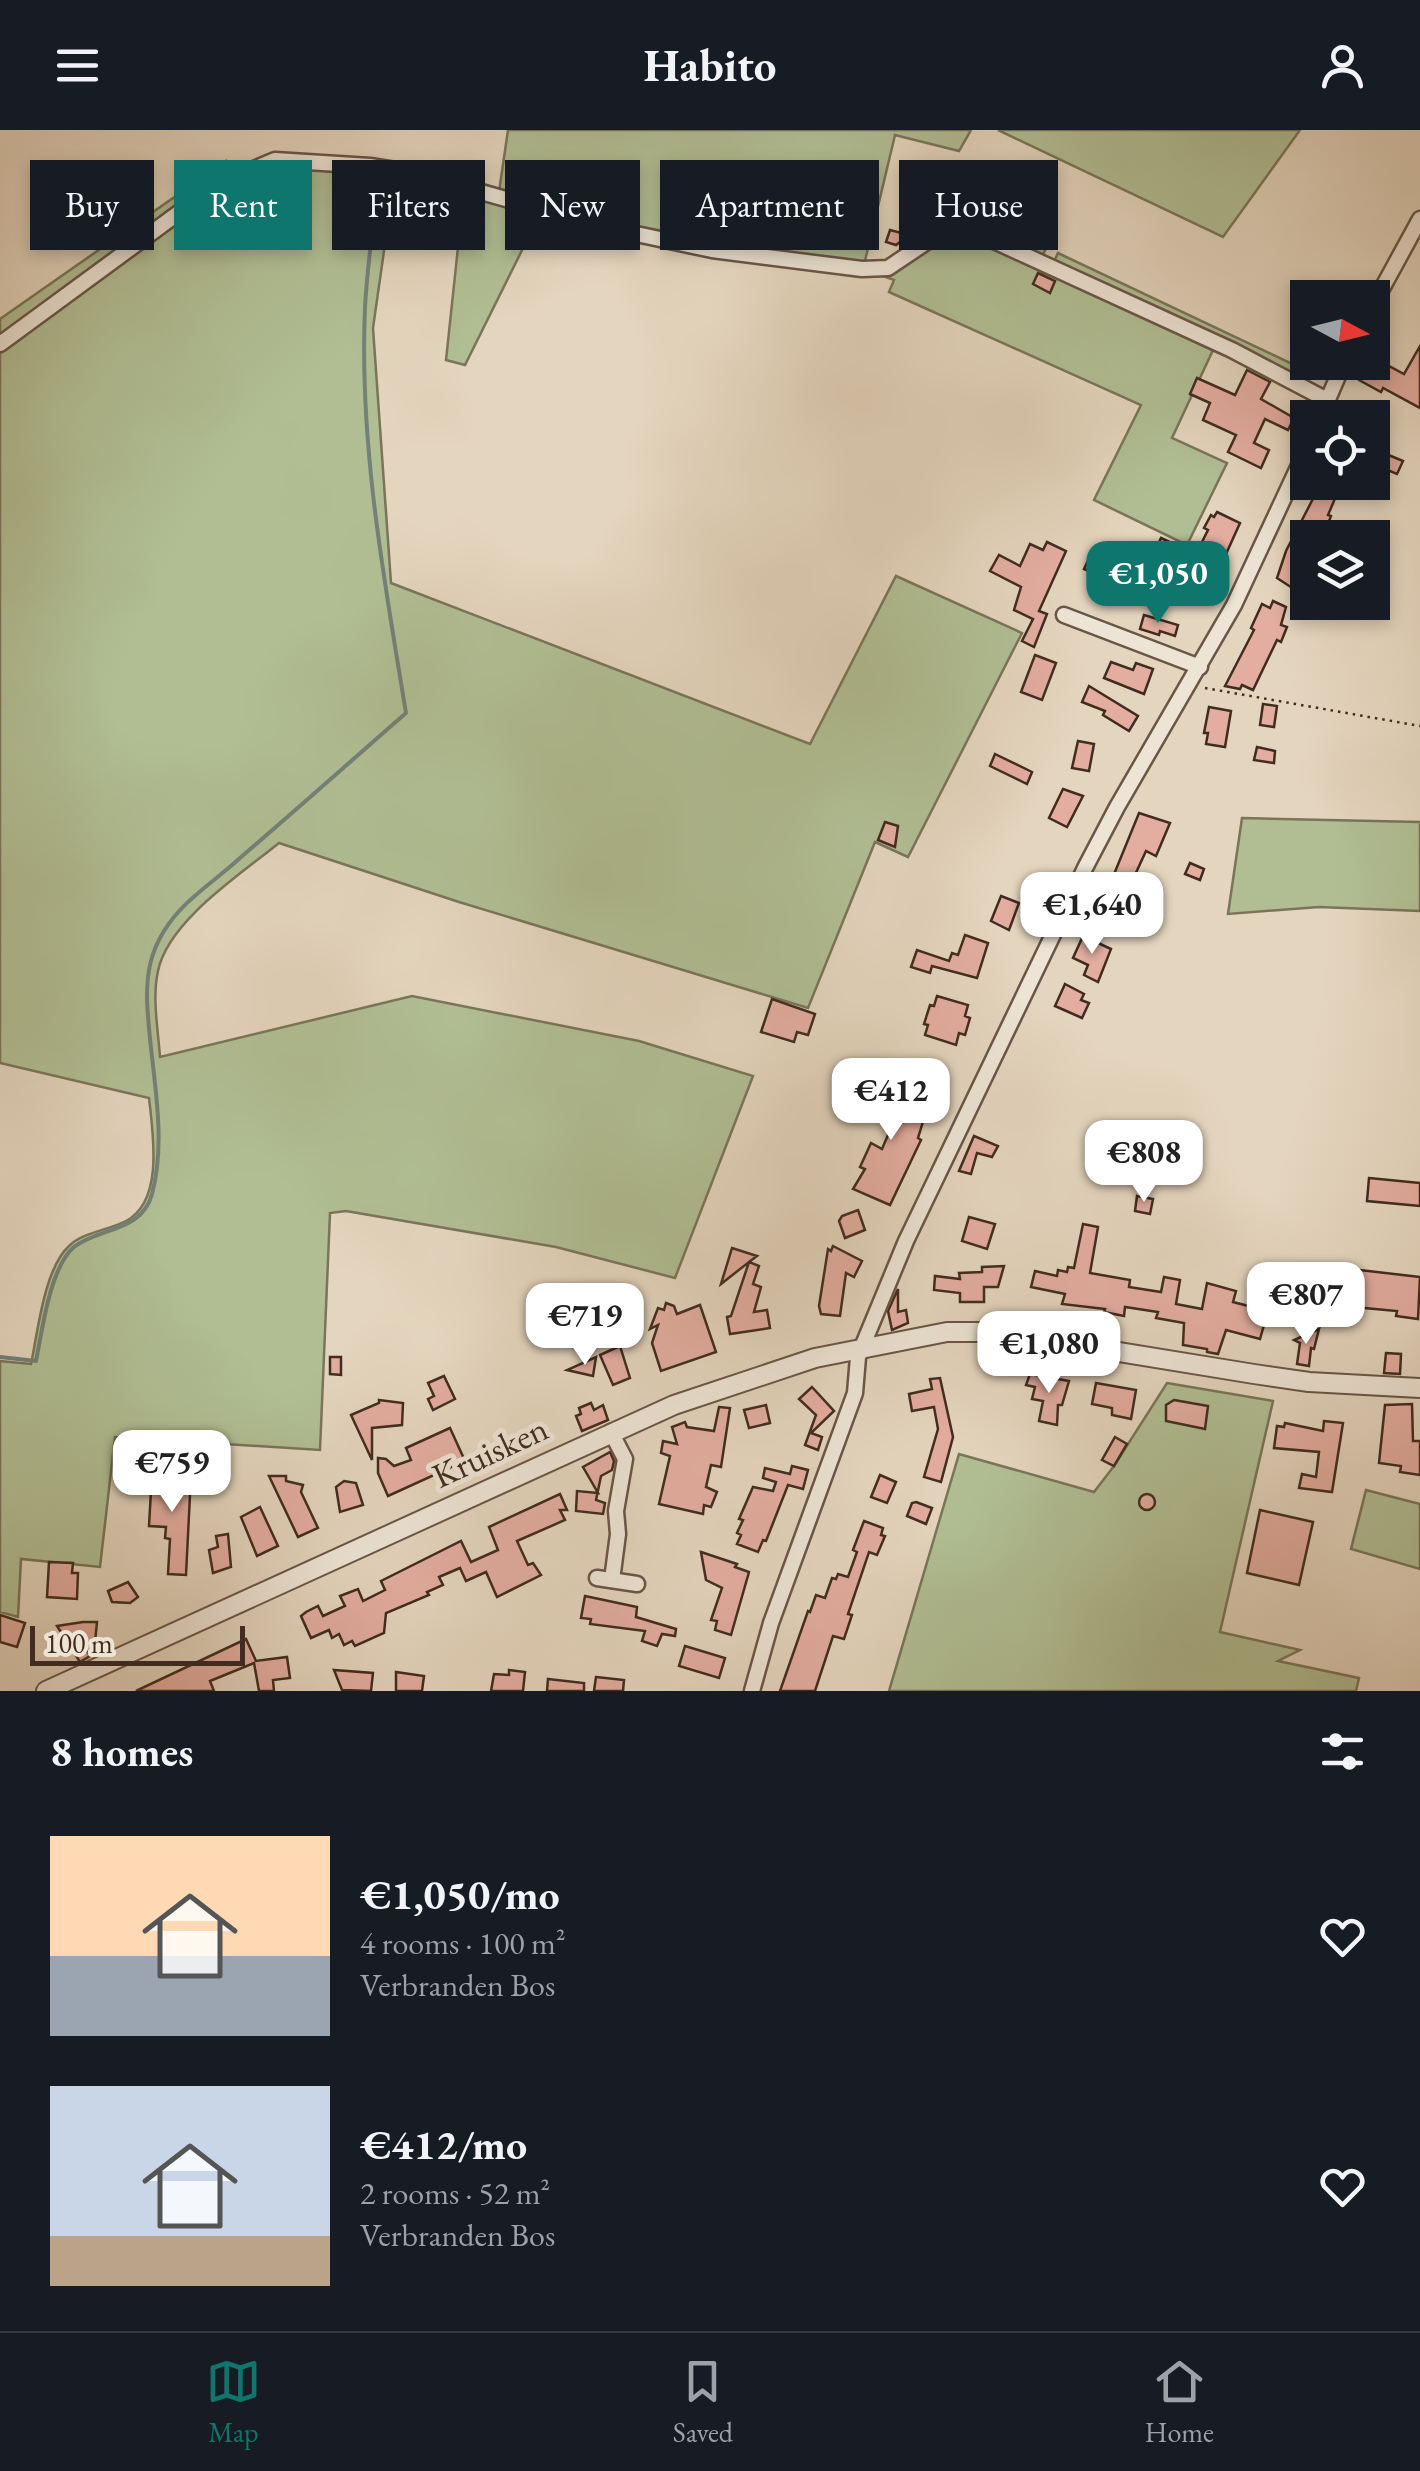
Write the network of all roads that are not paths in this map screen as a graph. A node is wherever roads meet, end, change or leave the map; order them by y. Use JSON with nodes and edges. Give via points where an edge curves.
{"nodes":[{"id":1,"x":1420,"y":219,"type":"edge"},
{"id":2,"x":1387,"y":280,"type":"edge"},
{"id":3,"x":0,"y":344,"type":"edge"},
{"id":4,"x":1336,"y":380,"type":"edge"},
{"id":5,"x":1327,"y":400,"type":"joint"},
{"id":6,"x":1290,"y":485,"type":"edge"},
{"id":7,"x":1064,"y":615,"type":"dead end"},
{"id":8,"x":1200,"y":667,"type":"junction"},
{"id":9,"x":861,"y":1349,"type":"junction"},
{"id":10,"x":1420,"y":1388,"type":"edge"},
{"id":11,"x":611,"y":1432,"type":"junction"},
{"id":12,"x":637,"y":1584,"type":"dead end"},
{"id":13,"x":46,"y":1691,"type":"edge"},
{"id":14,"x":752,"y":1691,"type":"edge"}],
"edges":[{"from":1,"to":2,"type":"street"},
{"from":3,"to":5,"type":"street","via":[[218,184],[276,160],[293,160],[414,173],[608,228],[862,270],[888,268],[943,231],[970,230]]},
{"from":4,"to":5,"type":"street"},
{"from":6,"to":8,"type":"street"},
{"from":7,"to":8,"type":"street"},
{"from":8,"to":9,"type":"street","via":[[1085,868]]},
{"from":9,"to":10,"type":"street","name":"Kruisken","via":[[946,1332],[996,1332],[1309,1382]]},
{"from":9,"to":11,"type":"street","name":"Kruisken","via":[[736,1382]]},
{"from":9,"to":14,"type":"street","via":[[855,1393]]},
{"from":11,"to":12,"type":"street","via":[[624,1459],[618,1534],[604,1579]]},
{"from":11,"to":13,"type":"street","name":"Kruisken"}]}
